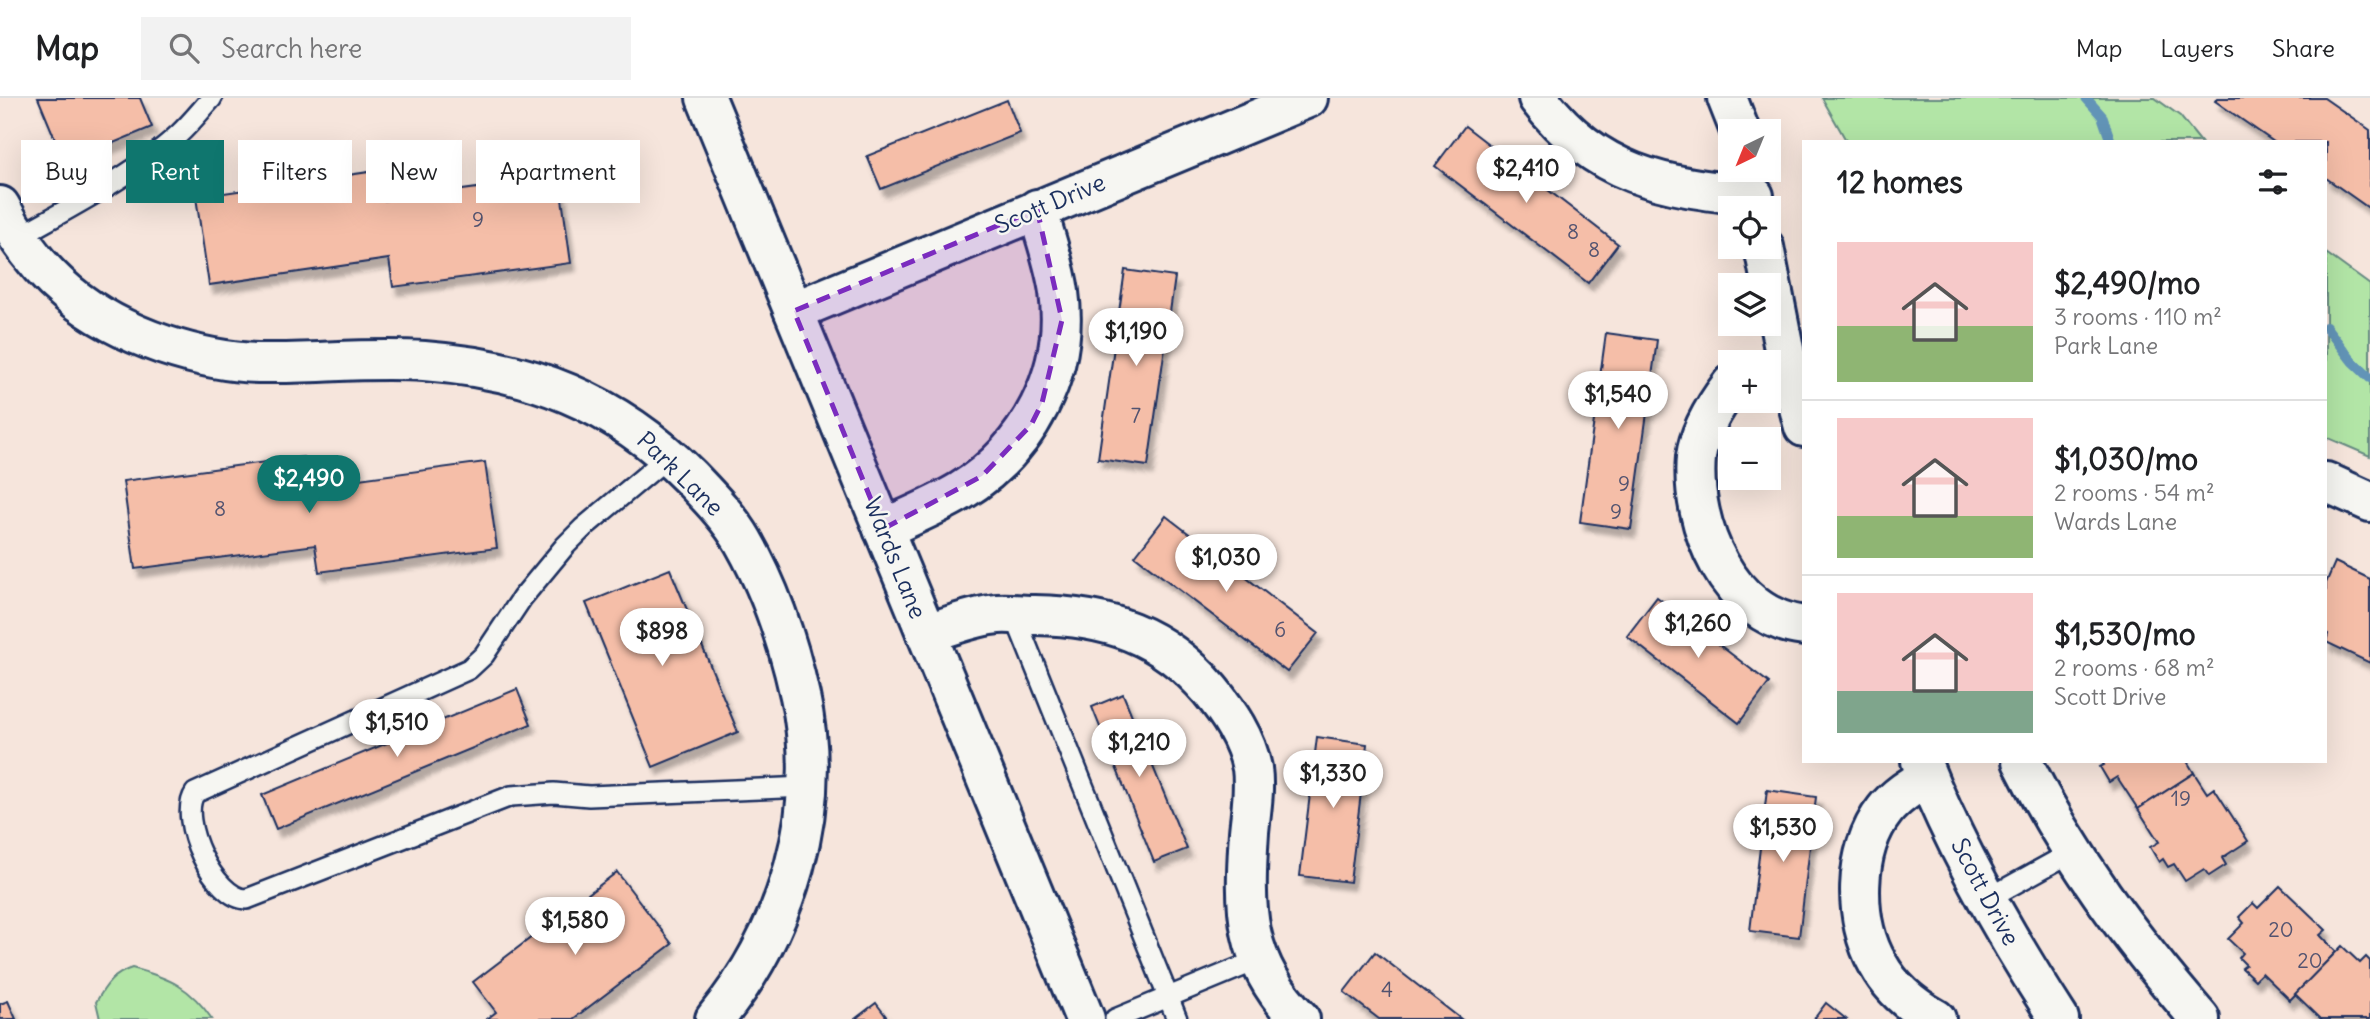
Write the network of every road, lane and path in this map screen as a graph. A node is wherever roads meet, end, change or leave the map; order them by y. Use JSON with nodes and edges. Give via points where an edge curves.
{"nodes":[{"id":1,"x":212,"y":98,"type":"edge"},
{"id":2,"x":706,"y":98,"type":"edge"},
{"id":3,"x":1308,"y":98,"type":"edge"},
{"id":4,"x":1538,"y":98,"type":"edge"},
{"id":5,"x":1727,"y":98,"type":"edge"},
{"id":6,"x":1735,"y":119,"type":"edge"},
{"id":7,"x":1753,"y":191,"type":"edge"},
{"id":8,"x":1037,"y":209,"type":"junction"},
{"id":9,"x":9,"y":221,"type":"edge"},
{"id":10,"x":1766,"y":259,"type":"edge"},
{"id":11,"x":794,"y":311,"type":"junction"},
{"id":12,"x":1783,"y":355,"type":"edge"},
{"id":13,"x":1718,"y":405,"type":"edge"},
{"id":14,"x":1802,"y":420,"type":"edge"},
{"id":15,"x":669,"y":456,"type":"junction"},
{"id":16,"x":2327,"y":482,"type":"edge"},
{"id":17,"x":2370,"y":502,"type":"edge"},
{"id":18,"x":883,"y":528,"type":"junction"},
{"id":19,"x":1014,"y":614,"type":"junction"},
{"id":20,"x":1802,"y":626,"type":"edge"},
{"id":21,"x":926,"y":633,"type":"junction"},
{"id":22,"x":2023,"y":763,"type":"edge"},
{"id":23,"x":1924,"y":769,"type":"edge"},
{"id":24,"x":806,"y":787,"type":"junction"},
{"id":25,"x":2072,"y":852,"type":"junction"},
{"id":26,"x":1987,"y":899,"type":"junction"},
{"id":27,"x":1258,"y":960,"type":"junction"},
{"id":28,"x":1168,"y":998,"type":"junction"},
{"id":29,"x":715,"y":1019,"type":"edge"},
{"id":30,"x":1085,"y":1019,"type":"edge"},
{"id":31,"x":1115,"y":1019,"type":"edge"},
{"id":32,"x":1177,"y":1019,"type":"edge"},
{"id":33,"x":1300,"y":1019,"type":"edge"},
{"id":34,"x":1936,"y":1019,"type":"edge"},
{"id":35,"x":2059,"y":1019,"type":"edge"},
{"id":36,"x":2200,"y":1019,"type":"edge"}],
"edges":[{"from":1,"to":9,"type":"lane","via":[[178,135],[85,199]]},
{"from":2,"to":11,"type":"street","name":"Wards Lane"},
{"from":3,"to":8,"type":"street","name":"Scott Drive"},
{"from":4,"to":7,"type":"street","via":[[1574,139],[1608,162],[1665,183],[1707,191]]},
{"from":5,"to":6,"type":"street"},
{"from":8,"to":11,"type":"street","name":"Scott Drive"},
{"from":8,"to":18,"type":"street","via":[[1059,290],[1062,320],[1059,348],[1042,403],[1031,425],[982,476],[960,492]]},
{"from":9,"to":15,"type":"street","name":"Park Lane","via":[[43,271],[79,303],[118,327],[180,350],[258,363],[343,359],[492,369],[584,399]]},
{"from":10,"to":12,"type":"street"},
{"from":11,"to":18,"type":"street","name":"Wards Lane"},
{"from":12,"to":14,"type":"street"},
{"from":13,"to":20,"type":"street","via":[[1706,424],[1696,456],[1698,505],[1708,544],[1732,583],[1752,601],[1772,616]]},
{"from":15,"to":24,"type":"street","name":"Park Lane","via":[[741,538],[776,609],[802,704]]},
{"from":15,"to":24,"type":"lane","via":[[556,555],[469,669],[195,793],[190,816],[205,862],[229,894],[247,900],[511,796]]},
{"from":16,"to":17,"type":"street"},
{"from":18,"to":21,"type":"street","name":"Wards Lane"},
{"from":19,"to":21,"type":"street","via":[[997,614]]},
{"from":19,"to":27,"type":"street","via":[[1066,615],[1128,629],[1182,662],[1228,711],[1252,771],[1247,900]]},
{"from":19,"to":28,"type":"lane"},
{"from":21,"to":30,"type":"street","name":"Wards Lane"},
{"from":22,"to":25,"type":"street"},
{"from":23,"to":26,"type":"street","name":"Scott Drive"},
{"from":23,"to":34,"type":"street","via":[[1877,821],[1866,847],[1860,883],[1864,923],[1877,963],[1905,998]]},
{"from":24,"to":29,"type":"street","name":"Park Lane","via":[[796,860],[782,904],[746,979]]},
{"from":25,"to":26,"type":"lane"},
{"from":25,"to":36,"type":"street","via":[[2145,954]]},
{"from":26,"to":35,"type":"street","name":"Scott Drive"},
{"from":27,"to":28,"type":"lane"},
{"from":27,"to":33,"type":"street"},
{"from":28,"to":31,"type":"lane"},
{"from":28,"to":32,"type":"lane"}]}
